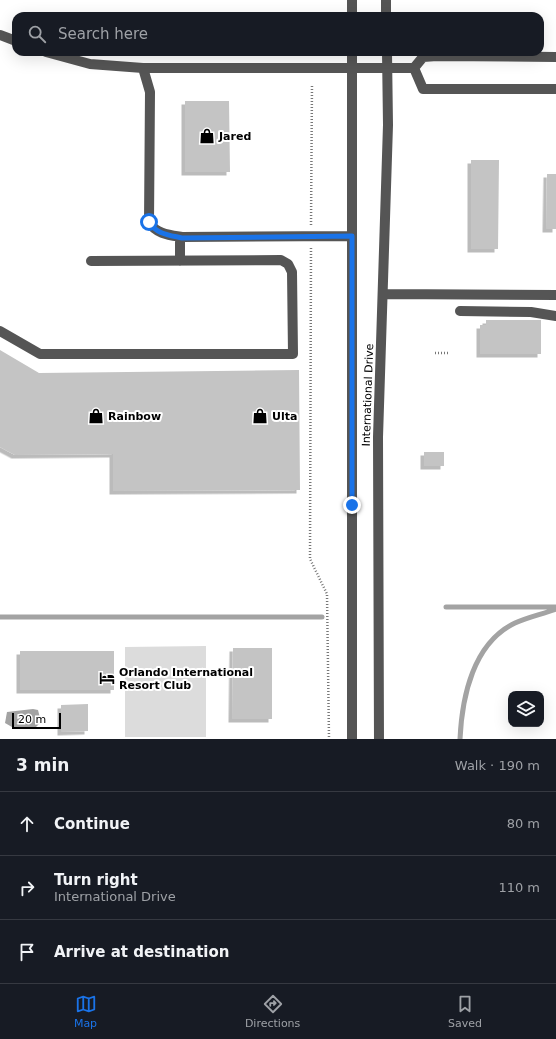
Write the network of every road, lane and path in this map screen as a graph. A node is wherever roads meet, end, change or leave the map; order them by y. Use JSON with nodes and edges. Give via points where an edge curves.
{"nodes":[{"id":1,"x":352,"y":0,"type":"edge"},
{"id":2,"x":386,"y":0,"type":"edge"},
{"id":3,"x":352,"y":12,"type":"edge"},
{"id":4,"x":386,"y":12,"type":"edge"},
{"id":5,"x":0,"y":35,"type":"edge"},
{"id":6,"x":12,"y":40,"type":"edge"},
{"id":7,"x":61,"y":56,"type":"edge"},
{"id":8,"x":352,"y":56,"type":"edge"},
{"id":9,"x":387,"y":56,"type":"edge"},
{"id":10,"x":556,"y":57,"type":"edge"},
{"id":11,"x":143,"y":68,"type":"junction"},
{"id":12,"x":352,"y":68,"type":"junction"},
{"id":13,"x":387,"y":68,"type":"junction"},
{"id":14,"x":414,"y":68,"type":"junction"},
{"id":15,"x":312,"y":84,"type":"dead end"},
{"id":16,"x":556,"y":90,"type":"edge"},
{"id":17,"x":311,"y":235,"type":"junction"},
{"id":18,"x":352,"y":236,"type":"junction"},
{"id":19,"x":180,"y":237,"type":"junction"},
{"id":20,"x":91,"y":261,"type":"dead end"},
{"id":21,"x":180,"y":261,"type":"junction"},
{"id":22,"x":384,"y":294,"type":"junction"},
{"id":23,"x":556,"y":294,"type":"edge"},
{"id":24,"x":460,"y":311,"type":"dead end"},
{"id":25,"x":556,"y":316,"type":"edge"},
{"id":26,"x":0,"y":331,"type":"edge"},
{"id":27,"x":435,"y":353,"type":"dead end"},
{"id":28,"x":449,"y":353,"type":"dead end"},
{"id":29,"x":328,"y":739,"type":"edge"},
{"id":30,"x":352,"y":739,"type":"edge"},
{"id":31,"x":379,"y":739,"type":"edge"}],
"edges":[{"from":1,"to":3,"type":"street"},
{"from":2,"to":4,"type":"street"},
{"from":5,"to":6,"type":"street"},
{"from":7,"to":11,"type":"street","via":[[90,64]]},
{"from":8,"to":12,"type":"street","name":"International Drive"},
{"from":9,"to":13,"type":"street","name":"International Drive"},
{"from":10,"to":14,"type":"street","via":[[423,57]]},
{"from":11,"to":12,"type":"street"},
{"from":11,"to":19,"type":"street","via":[[150,92],[149,222],[153,229]]},
{"from":12,"to":13,"type":"street"},
{"from":12,"to":18,"type":"street","name":"International Drive"},
{"from":13,"to":14,"type":"street"},
{"from":13,"to":22,"type":"street","name":"International Drive"},
{"from":14,"to":16,"type":"street","via":[[423,90]]},
{"from":15,"to":17,"type":"path"},
{"from":17,"to":18,"type":"street"},
{"from":17,"to":19,"type":"street"},
{"from":17,"to":29,"type":"path","via":[[310,559],[327,594]]},
{"from":18,"to":30,"type":"street","name":"International Drive"},
{"from":19,"to":21,"type":"street"},
{"from":20,"to":21,"type":"street"},
{"from":21,"to":26,"type":"street","via":[[281,260],[288,264],[292,272],[293,354],[40,354]]},
{"from":22,"to":23,"type":"street"},
{"from":22,"to":31,"type":"street","name":"International Drive","via":[[378,437]]},
{"from":24,"to":25,"type":"street","via":[[531,312]]},
{"from":27,"to":28,"type":"path"}]}
